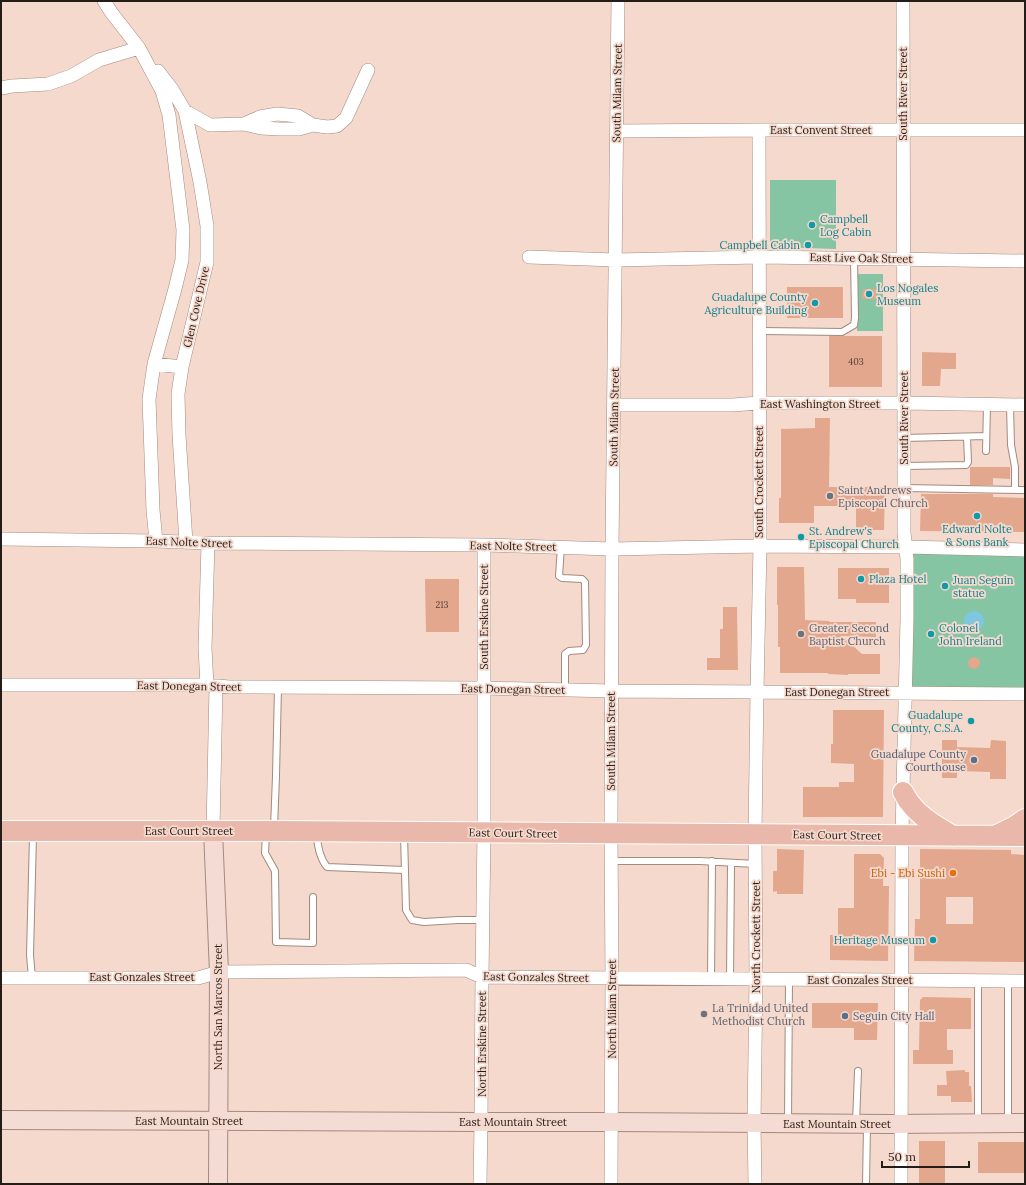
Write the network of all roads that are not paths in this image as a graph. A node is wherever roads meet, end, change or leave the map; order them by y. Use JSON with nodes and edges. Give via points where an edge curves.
{"nodes":[{"id":1,"x":104,"y":1,"type":"edge"},
{"id":2,"x":618,"y":1,"type":"edge"},
{"id":3,"x":903,"y":1,"type":"edge"},
{"id":4,"x":139,"y":48,"type":"junction"},
{"id":5,"x":147,"y":63,"type":"junction"},
{"id":6,"x":368,"y":70,"type":"dead end"},
{"id":7,"x":1,"y":88,"type":"edge"},
{"id":8,"x":185,"y":111,"type":"junction"},
{"id":9,"x":210,"y":125,"type":"junction"},
{"id":10,"x":759,"y":130,"type":"junction"},
{"id":11,"x":903,"y":130,"type":"junction"},
{"id":12,"x":1025,"y":130,"type":"edge"},
{"id":13,"x":617,"y":131,"type":"junction"},
{"id":14,"x":191,"y":139,"type":"junction"},
{"id":15,"x":529,"y":257,"type":"dead end"},
{"id":16,"x":759,"y":257,"type":"junction"},
{"id":17,"x":854,"y":258,"type":"junction"},
{"id":18,"x":904,"y":259,"type":"junction"},
{"id":19,"x":615,"y":260,"type":"junction"},
{"id":20,"x":1025,"y":261,"type":"edge"},
{"id":21,"x":759,"y":331,"type":"junction"},
{"id":22,"x":154,"y":364,"type":"junction"},
{"id":23,"x":182,"y":367,"type":"junction"},
{"id":24,"x":904,"y":403,"type":"junction"},
{"id":25,"x":759,"y":404,"type":"junction"},
{"id":26,"x":614,"y":405,"type":"junction"},
{"id":27,"x":986,"y":405,"type":"junction"},
{"id":28,"x":1010,"y":405,"type":"junction"},
{"id":29,"x":1025,"y":405,"type":"edge"},
{"id":30,"x":986,"y":436,"type":"junction"},
{"id":31,"x":968,"y":437,"type":"junction"},
{"id":32,"x":904,"y":438,"type":"junction"},
{"id":33,"x":986,"y":451,"type":"dead end"},
{"id":34,"x":904,"y":466,"type":"junction"},
{"id":35,"x":904,"y":488,"type":"junction"},
{"id":36,"x":1015,"y":490,"type":"junction"},
{"id":37,"x":1025,"y":490,"type":"edge"},
{"id":38,"x":1,"y":539,"type":"edge"},
{"id":39,"x":156,"y":541,"type":"junction"},
{"id":40,"x":186,"y":542,"type":"junction"},
{"id":41,"x":208,"y":543,"type":"junction"},
{"id":42,"x":484,"y":545,"type":"junction"},
{"id":43,"x":760,"y":546,"type":"junction"},
{"id":44,"x":561,"y":547,"type":"junction"},
{"id":45,"x":905,"y":547,"type":"junction"},
{"id":46,"x":612,"y":548,"type":"junction"},
{"id":47,"x":1025,"y":550,"type":"edge"},
{"id":48,"x":1,"y":685,"type":"edge"},
{"id":49,"x":212,"y":686,"type":"junction"},
{"id":50,"x":278,"y":687,"type":"junction"},
{"id":51,"x":483,"y":688,"type":"junction"},
{"id":52,"x":565,"y":690,"type":"junction"},
{"id":53,"x":612,"y":691,"type":"junction"},
{"id":54,"x":757,"y":692,"type":"junction"},
{"id":55,"x":906,"y":693,"type":"junction"},
{"id":56,"x":1025,"y":694,"type":"edge"},
{"id":57,"x":903,"y":792,"type":"junction"},
{"id":58,"x":1025,"y":819,"type":"edge"},
{"id":59,"x":1,"y":831,"type":"edge"},
{"id":60,"x":33,"y":831,"type":"junction"},
{"id":61,"x":213,"y":831,"type":"junction"},
{"id":62,"x":270,"y":831,"type":"junction"},
{"id":63,"x":315,"y":831,"type":"junction"},
{"id":64,"x":404,"y":832,"type":"junction"},
{"id":65,"x":484,"y":832,"type":"junction"},
{"id":66,"x":611,"y":834,"type":"junction"},
{"id":67,"x":755,"y":834,"type":"junction"},
{"id":68,"x":902,"y":836,"type":"junction"},
{"id":69,"x":953,"y":836,"type":"junction"},
{"id":70,"x":995,"y":836,"type":"junction"},
{"id":71,"x":1025,"y":836,"type":"edge"},
{"id":72,"x":611,"y":861,"type":"junction"},
{"id":73,"x":712,"y":861,"type":"junction"},
{"id":74,"x":731,"y":863,"type":"junction"},
{"id":75,"x":756,"y":864,"type":"junction"},
{"id":76,"x":405,"y":870,"type":"junction"},
{"id":77,"x":313,"y":898,"type":"dead end"},
{"id":78,"x":483,"y":920,"type":"junction"},
{"id":79,"x":219,"y":972,"type":"junction"},
{"id":80,"x":482,"y":977,"type":"junction"},
{"id":81,"x":1,"y":978,"type":"edge"},
{"id":82,"x":32,"y":978,"type":"junction"},
{"id":83,"x":612,"y":978,"type":"junction"},
{"id":84,"x":711,"y":979,"type":"junction"},
{"id":85,"x":730,"y":979,"type":"junction"},
{"id":86,"x":756,"y":979,"type":"junction"},
{"id":87,"x":789,"y":980,"type":"junction"},
{"id":88,"x":901,"y":980,"type":"junction"},
{"id":89,"x":978,"y":981,"type":"junction"},
{"id":90,"x":1008,"y":981,"type":"junction"},
{"id":91,"x":1025,"y":981,"type":"edge"},
{"id":92,"x":858,"y":1071,"type":"dead end"},
{"id":93,"x":1,"y":1120,"type":"edge"},
{"id":94,"x":218,"y":1121,"type":"junction"},
{"id":95,"x":482,"y":1122,"type":"junction"},
{"id":96,"x":611,"y":1122,"type":"junction"},
{"id":97,"x":1016,"y":1123,"type":"edge"},
{"id":98,"x":754,"y":1124,"type":"junction"},
{"id":99,"x":788,"y":1124,"type":"junction"},
{"id":100,"x":861,"y":1124,"type":"junction"},
{"id":101,"x":902,"y":1124,"type":"junction"},
{"id":102,"x":978,"y":1124,"type":"junction"},
{"id":103,"x":218,"y":1184,"type":"edge"},
{"id":104,"x":480,"y":1184,"type":"edge"},
{"id":105,"x":611,"y":1184,"type":"edge"},
{"id":106,"x":755,"y":1184,"type":"edge"},
{"id":107,"x":866,"y":1184,"type":"edge"},
{"id":108,"x":901,"y":1184,"type":"edge"}],
"edges":[{"from":1,"to":4,"type":"street","name":"Glen Cove Drive"},
{"from":2,"to":13,"type":"street","name":"South Milam Street"},
{"from":3,"to":11,"type":"street","name":"South River Street"},
{"from":4,"to":5,"type":"street","name":"Glen Cove Drive"},
{"from":4,"to":7,"type":"street","via":[[99,60],[71,76],[48,84]]},
{"from":5,"to":8,"type":"street","name":"Glen Cove Drive","via":[[158,70]]},
{"from":5,"to":22,"type":"street","name":"Glen Cove Drive","via":[[162,91],[169,115],[183,230],[182,260]]},
{"from":6,"to":9,"type":"street","via":[[346,118],[337,126],[313,125],[298,116],[277,114],[260,117],[244,124]]},
{"from":8,"to":9,"type":"street"},
{"from":8,"to":14,"type":"street","name":"Glen Cove Drive"},
{"from":9,"to":14,"type":"street"},
{"from":10,"to":11,"type":"street","name":"East Convent Street"},
{"from":10,"to":13,"type":"street","name":"East Convent Street"},
{"from":10,"to":16,"type":"street","name":"South Crockett Street"},
{"from":11,"to":12,"type":"street","name":"East Convent Street"},
{"from":11,"to":18,"type":"street","name":"South River Street"},
{"from":13,"to":19,"type":"street","name":"South Milam Street"},
{"from":14,"to":23,"type":"street","name":"Glen Cove Drive","via":[[207,226],[207,262]]},
{"from":15,"to":19,"type":"street","name":"East Live Oak Street"},
{"from":16,"to":17,"type":"street","name":"East Live Oak Street"},
{"from":16,"to":19,"type":"street","name":"East Live Oak Street"},
{"from":16,"to":21,"type":"street","name":"South Crockett Street"},
{"from":17,"to":18,"type":"street","name":"East Live Oak Street"},
{"from":17,"to":21,"type":"lane","via":[[854,325],[842,332]]},
{"from":18,"to":20,"type":"street","name":"East Live Oak Street"},
{"from":18,"to":24,"type":"street","name":"South River Street"},
{"from":19,"to":26,"type":"street","name":"South Milam Street"},
{"from":21,"to":25,"type":"street","name":"South Crockett Street"},
{"from":22,"to":23,"type":"street"},
{"from":22,"to":39,"type":"street","name":"Glen Cove Drive","via":[[149,399]]},
{"from":23,"to":40,"type":"street","name":"Glen Cove Drive","via":[[178,394]]},
{"from":24,"to":25,"type":"street","name":"East Washington Street"},
{"from":24,"to":27,"type":"street","name":"East Washington Street"},
{"from":24,"to":32,"type":"street","name":"South River Street"},
{"from":25,"to":26,"type":"street","name":"East Washington Street"},
{"from":25,"to":43,"type":"street","name":"South Crockett Street"},
{"from":26,"to":46,"type":"street","name":"South Milam Street"},
{"from":27,"to":28,"type":"street","name":"East Washington Street"},
{"from":27,"to":30,"type":"lane"},
{"from":28,"to":29,"type":"street","name":"East Washington Street"},
{"from":28,"to":36,"type":"lane"},
{"from":30,"to":31,"type":"lane"},
{"from":30,"to":33,"type":"lane"},
{"from":31,"to":32,"type":"lane"},
{"from":31,"to":34,"type":"lane","via":[[966,465]]},
{"from":32,"to":34,"type":"street","name":"South River Street"},
{"from":34,"to":35,"type":"street","name":"South River Street"},
{"from":35,"to":36,"type":"lane"},
{"from":35,"to":45,"type":"street","name":"South River Street"},
{"from":36,"to":37,"type":"lane"},
{"from":38,"to":39,"type":"street","name":"East Nolte Street"},
{"from":39,"to":40,"type":"street","name":"East Nolte Street"},
{"from":40,"to":41,"type":"street","name":"East Nolte Street"},
{"from":41,"to":42,"type":"street","name":"East Nolte Street"},
{"from":41,"to":49,"type":"street","via":[[205,648]]},
{"from":42,"to":44,"type":"street","name":"East Nolte Street"},
{"from":42,"to":51,"type":"street","name":"South Erskine Street"},
{"from":43,"to":45,"type":"street","name":"East Nolte Street"},
{"from":43,"to":46,"type":"street","name":"East Nolte Street"},
{"from":43,"to":54,"type":"street","name":"South Crockett Street"},
{"from":44,"to":46,"type":"street","name":"East Nolte Street"},
{"from":44,"to":52,"type":"lane","via":[[559,576],[582,579],[585,582],[586,645],[583,650],[569,651],[565,654]]},
{"from":45,"to":47,"type":"street","name":"East Nolte Street"},
{"from":45,"to":55,"type":"street","name":"South River Street"},
{"from":46,"to":53,"type":"street","name":"South Milam Street"},
{"from":48,"to":49,"type":"street","name":"East Donegan Street"},
{"from":49,"to":50,"type":"street","name":"East Donegan Street"},
{"from":49,"to":61,"type":"street"},
{"from":50,"to":51,"type":"street","name":"East Donegan Street"},
{"from":50,"to":62,"type":"lane","via":[[276,776]]},
{"from":51,"to":52,"type":"street","name":"East Donegan Street"},
{"from":51,"to":65,"type":"street","name":"South Erskine Street"},
{"from":52,"to":53,"type":"street","name":"East Donegan Street"},
{"from":53,"to":54,"type":"street","name":"East Donegan Street"},
{"from":53,"to":66,"type":"street","name":"South Milam Street"},
{"from":54,"to":55,"type":"street","name":"East Donegan Street"},
{"from":54,"to":67,"type":"street","name":"South Crockett Street"},
{"from":55,"to":56,"type":"street","name":"East Donegan Street"},
{"from":55,"to":57,"type":"street","name":"South River Street"},
{"from":57,"to":68,"type":"street","name":"South River Street"},
{"from":57,"to":69,"type":"main road","via":[[922,816]]},
{"from":58,"to":70,"type":"main road"},
{"from":59,"to":60,"type":"main road","name":"East Court Street"},
{"from":60,"to":61,"type":"main road","name":"East Court Street"},
{"from":60,"to":82,"type":"lane","via":[[30,955]]},
{"from":61,"to":62,"type":"main road","name":"East Court Street"},
{"from":61,"to":79,"type":"street","name":"North San Marcos Street"},
{"from":62,"to":63,"type":"main road","name":"East Court Street"},
{"from":62,"to":77,"type":"lane","via":[[265,853],[275,871],[276,942],[313,942]]},
{"from":63,"to":64,"type":"main road","name":"East Court Street"},
{"from":63,"to":76,"type":"lane","via":[[322,862],[327,867]]},
{"from":64,"to":65,"type":"main road","name":"East Court Street"},
{"from":64,"to":76,"type":"lane"},
{"from":65,"to":66,"type":"main road","name":"East Court Street"},
{"from":65,"to":78,"type":"street","name":"North Erskine Street"},
{"from":66,"to":67,"type":"main road","name":"East Court Street"},
{"from":66,"to":72,"type":"street","name":"North Milam Street"},
{"from":67,"to":68,"type":"main road","name":"East Court Street"},
{"from":67,"to":75,"type":"street","name":"North Crockett Street"},
{"from":68,"to":69,"type":"main road","name":"East Court Street"},
{"from":68,"to":88,"type":"street","name":"South River Street"},
{"from":69,"to":70,"type":"main road","name":"East Court Street"},
{"from":70,"to":71,"type":"main road","name":"East Court Street"},
{"from":72,"to":73,"type":"lane"},
{"from":72,"to":83,"type":"street","name":"North Milam Street"},
{"from":73,"to":74,"type":"lane"},
{"from":73,"to":84,"type":"lane"},
{"from":74,"to":75,"type":"lane"},
{"from":74,"to":85,"type":"lane"},
{"from":75,"to":86,"type":"street","name":"North Crockett Street"},
{"from":76,"to":78,"type":"lane","via":[[406,910],[412,920]]},
{"from":78,"to":80,"type":"street","name":"North Erskine Street"},
{"from":79,"to":80,"type":"street","name":"East Gonzales Street","via":[[466,970]]},
{"from":79,"to":82,"type":"street","name":"East Gonzales Street","via":[[198,978]]},
{"from":79,"to":94,"type":"street","name":"North San Marcos Street"},
{"from":80,"to":83,"type":"street","name":"East Gonzales Street"},
{"from":80,"to":95,"type":"street","name":"North Erskine Street"},
{"from":81,"to":82,"type":"street","name":"East Gonzales Street"},
{"from":83,"to":84,"type":"street","name":"East Gonzales Street"},
{"from":83,"to":96,"type":"street","name":"North Milam Street"},
{"from":84,"to":85,"type":"street","name":"East Gonzales Street"},
{"from":85,"to":86,"type":"street","name":"East Gonzales Street"},
{"from":86,"to":87,"type":"street","name":"East Gonzales Street"},
{"from":86,"to":98,"type":"street","name":"North Crockett Street"},
{"from":87,"to":88,"type":"street","name":"East Gonzales Street"},
{"from":87,"to":99,"type":"lane"},
{"from":88,"to":89,"type":"street","name":"East Gonzales Street"},
{"from":88,"to":101,"type":"street","name":"South River Street"},
{"from":89,"to":90,"type":"street","name":"East Gonzales Street"},
{"from":89,"to":102,"type":"lane"},
{"from":90,"to":91,"type":"street","name":"East Gonzales Street"},
{"from":90,"to":97,"type":"lane"},
{"from":92,"to":100,"type":"lane"},
{"from":93,"to":94,"type":"street","name":"East Mountain Street"},
{"from":94,"to":95,"type":"street","name":"East Mountain Street"},
{"from":94,"to":103,"type":"street","name":"North San Marcos Street"},
{"from":95,"to":96,"type":"street","name":"East Mountain Street"},
{"from":95,"to":104,"type":"street","name":"North Erskine Street"},
{"from":96,"to":98,"type":"street","name":"East Mountain Street"},
{"from":96,"to":105,"type":"street","name":"North Milam Street"},
{"from":97,"to":102,"type":"street","name":"East Mountain Street"},
{"from":98,"to":99,"type":"street","name":"East Mountain Street"},
{"from":98,"to":106,"type":"street","name":"North Crockett Street"},
{"from":99,"to":100,"type":"street","name":"East Mountain Street"},
{"from":100,"to":101,"type":"street","name":"East Mountain Street"},
{"from":100,"to":107,"type":"lane"},
{"from":101,"to":102,"type":"street","name":"East Mountain Street"},
{"from":101,"to":108,"type":"street","name":"South River Street"}]}
